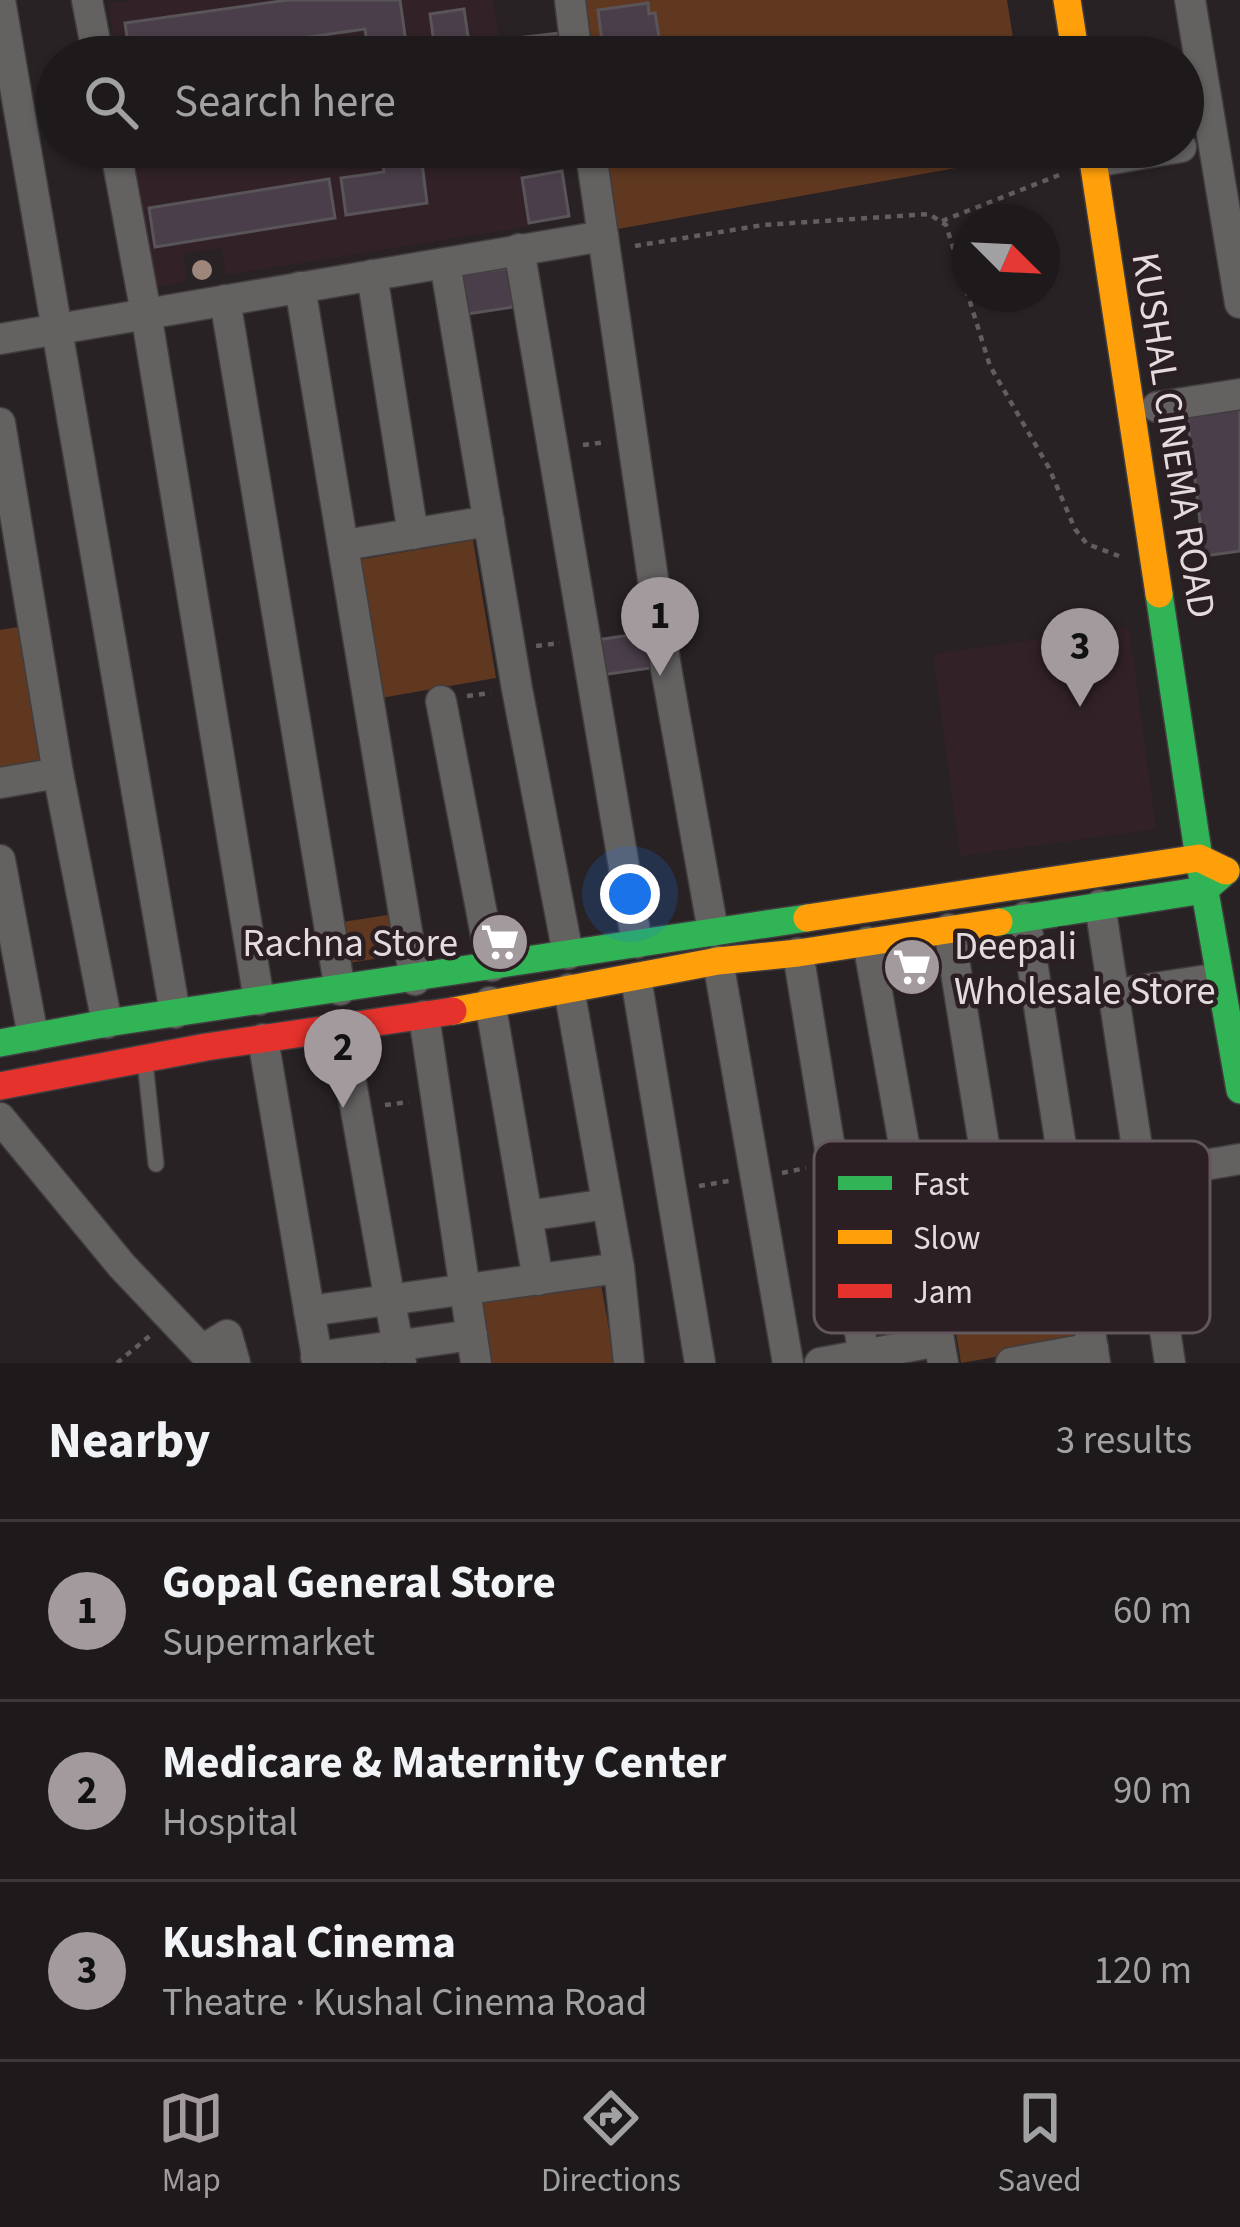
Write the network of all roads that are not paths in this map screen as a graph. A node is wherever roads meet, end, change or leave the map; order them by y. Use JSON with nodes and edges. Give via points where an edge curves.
{"nodes":[{"id":1,"x":1,"y":0,"type":"edge"},
{"id":2,"x":87,"y":0,"type":"edge"},
{"id":3,"x":570,"y":0,"type":"edge"},
{"id":4,"x":1067,"y":0,"type":"edge"},
{"id":5,"x":1092,"y":0,"type":"edge"},
{"id":6,"x":1190,"y":0,"type":"edge"},
{"id":7,"x":94,"y":36,"type":"edge"},
{"id":8,"x":574,"y":36,"type":"edge"},
{"id":9,"x":1073,"y":36,"type":"edge"},
{"id":10,"x":1098,"y":36,"type":"edge"},
{"id":11,"x":1194,"y":36,"type":"edge"},
{"id":12,"x":1204,"y":143,"type":"edge"},
{"id":13,"x":15,"y":162,"type":"edge"},
{"id":14,"x":119,"y":168,"type":"edge"},
{"id":15,"x":593,"y":168,"type":"edge"},
{"id":16,"x":1107,"y":168,"type":"edge"},
{"id":17,"x":1232,"y":207,"type":"edge"},
{"id":18,"x":604,"y":243,"type":"junction"},
{"id":19,"x":519,"y":249,"type":"junction"},
{"id":20,"x":445,"y":263,"type":"junction"},
{"id":21,"x":372,"y":275,"type":"junction"},
{"id":22,"x":300,"y":286,"type":"junction"},
{"id":23,"x":225,"y":300,"type":"junction"},
{"id":24,"x":1240,"y":303,"type":"edge"},
{"id":25,"x":146,"y":313,"type":"junction"},
{"id":26,"x":59,"y":328,"type":"junction"},
{"id":27,"x":0,"y":339,"type":"edge"},
{"id":28,"x":1240,"y":394,"type":"edge"},
{"id":29,"x":1144,"y":408,"type":"junction"},
{"id":30,"x":0,"y":423,"type":"edge"},
{"id":31,"x":1158,"y":500,"type":"junction"},
{"id":32,"x":489,"y":521,"type":"junction"},
{"id":33,"x":413,"y":534,"type":"junction"},
{"id":34,"x":345,"y":545,"type":"junction"},
{"id":35,"x":15,"y":602,"type":"edge"},
{"id":36,"x":441,"y":700,"type":"dead end"},
{"id":37,"x":58,"y":773,"type":"junction"},
{"id":38,"x":0,"y":783,"type":"edge"},
{"id":39,"x":1198,"y":859,"type":"junction"},
{"id":40,"x":0,"y":860,"type":"edge"},
{"id":41,"x":1233,"y":870,"type":"edge"},
{"id":42,"x":1204,"y":890,"type":"junction"},
{"id":43,"x":945,"y":896,"type":"junction"},
{"id":44,"x":1100,"y":905,"type":"junction"},
{"id":45,"x":1024,"y":917,"type":"junction"},
{"id":46,"x":950,"y":929,"type":"junction"},
{"id":47,"x":868,"y":942,"type":"junction"},
{"id":48,"x":637,"y":944,"type":"junction"},
{"id":49,"x":716,"y":946,"type":"junction"},
{"id":50,"x":1240,"y":948,"type":"edge"},
{"id":51,"x":798,"y":953,"type":"junction"},
{"id":52,"x":568,"y":954,"type":"junction"},
{"id":53,"x":492,"y":966,"type":"junction"},
{"id":54,"x":1218,"y":970,"type":"junction"},
{"id":55,"x":637,"y":978,"type":"junction"},
{"id":56,"x":416,"y":980,"type":"junction"},
{"id":57,"x":1113,"y":987,"type":"junction"},
{"id":58,"x":569,"y":989,"type":"junction"},
{"id":59,"x":340,"y":990,"type":"junction"},
{"id":60,"x":259,"y":1000,"type":"junction"},
{"id":61,"x":490,"y":1002,"type":"junction"},
{"id":62,"x":175,"y":1013,"type":"junction"},
{"id":63,"x":424,"y":1016,"type":"junction"},
{"id":64,"x":107,"y":1023,"type":"junction"},
{"id":65,"x":341,"y":1026,"type":"junction"},
{"id":66,"x":33,"y":1036,"type":"junction"},
{"id":67,"x":263,"y":1039,"type":"junction"},
{"id":68,"x":0,"y":1043,"type":"edge"},
{"id":69,"x":145,"y":1059,"type":"junction"},
{"id":70,"x":0,"y":1086,"type":"edge"},
{"id":71,"x":1240,"y":1090,"type":"edge"},
{"id":72,"x":0,"y":1118,"type":"edge"},
{"id":73,"x":829,"y":1141,"type":"edge"},
{"id":74,"x":904,"y":1141,"type":"edge"},
{"id":75,"x":984,"y":1141,"type":"edge"},
{"id":76,"x":1060,"y":1141,"type":"edge"},
{"id":77,"x":1137,"y":1141,"type":"edge"},
{"id":78,"x":1240,"y":1159,"type":"edge"},
{"id":79,"x":156,"y":1164,"type":"dead end"},
{"id":80,"x":1210,"y":1165,"type":"edge"},
{"id":81,"x":607,"y":1204,"type":"junction"},
{"id":82,"x":527,"y":1216,"type":"junction"},
{"id":83,"x":619,"y":1268,"type":"junction"},
{"id":84,"x":538,"y":1280,"type":"junction"},
{"id":85,"x":465,"y":1291,"type":"junction"},
{"id":86,"x":390,"y":1300,"type":"junction"},
{"id":87,"x":309,"y":1311,"type":"junction"},
{"id":88,"x":1165,"y":1333,"type":"edge"},
{"id":89,"x":474,"y":1349,"type":"edge"},
{"id":90,"x":941,"y":1352,"type":"edge"},
{"id":91,"x":399,"y":1354,"type":"edge"},
{"id":92,"x":1094,"y":1356,"type":"edge"},
{"id":93,"x":208,"y":1357,"type":"edge"},
{"id":94,"x":864,"y":1359,"type":"edge"},
{"id":95,"x":244,"y":1360,"type":"edge"},
{"id":96,"x":317,"y":1360,"type":"edge"},
{"id":97,"x":1017,"y":1362,"type":"edge"},
{"id":98,"x":629,"y":1363,"type":"edge"},
{"id":99,"x":700,"y":1363,"type":"edge"},
{"id":100,"x":788,"y":1363,"type":"edge"},
{"id":101,"x":820,"y":1363,"type":"edge"},
{"id":102,"x":1170,"y":1363,"type":"edge"}],
"edges":[{"from":1,"to":13,"type":"street"},
{"from":2,"to":7,"type":"street"},
{"from":3,"to":8,"type":"street"},
{"from":4,"to":9,"type":"street"},
{"from":5,"to":10,"type":"street"},
{"from":6,"to":11,"type":"street"},
{"from":12,"to":17,"type":"street"},
{"from":13,"to":26,"type":"street"},
{"from":14,"to":25,"type":"street"},
{"from":15,"to":18,"type":"street"},
{"from":16,"to":29,"type":"street","name":"KUSHAL CINEMA ROAD"},
{"from":17,"to":24,"type":"street"},
{"from":18,"to":19,"type":"street"},
{"from":18,"to":49,"type":"street","via":[[665,668]]},
{"from":19,"to":20,"type":"street"},
{"from":19,"to":48,"type":"street"},
{"from":20,"to":21,"type":"street"},
{"from":20,"to":32,"type":"street"},
{"from":21,"to":22,"type":"street"},
{"from":21,"to":33,"type":"street"},
{"from":22,"to":23,"type":"street"},
{"from":22,"to":34,"type":"street"},
{"from":23,"to":25,"type":"street"},
{"from":23,"to":59,"type":"street"},
{"from":25,"to":26,"type":"street"},
{"from":25,"to":60,"type":"street"},
{"from":26,"to":27,"type":"street"},
{"from":26,"to":62,"type":"street"},
{"from":28,"to":29,"type":"street"},
{"from":29,"to":31,"type":"street","name":"KUSHAL CINEMA ROAD"},
{"from":30,"to":35,"type":"street"},
{"from":31,"to":39,"type":"street","name":"KUSHAL CINEMA ROAD","via":[[1154,560]]},
{"from":31,"to":41,"type":"street","name":"KUSHAL CINEMA ROAD"},
{"from":32,"to":33,"type":"street"},
{"from":32,"to":52,"type":"street"},
{"from":33,"to":34,"type":"street"},
{"from":34,"to":56,"type":"street"},
{"from":35,"to":37,"type":"street"},
{"from":36,"to":53,"type":"street"},
{"from":37,"to":38,"type":"street"},
{"from":37,"to":64,"type":"street"},
{"from":39,"to":41,"type":"street"},
{"from":39,"to":42,"type":"street","name":"KUSHAL CINEMA ROAD"},
{"from":39,"to":43,"type":"street"},
{"from":40,"to":66,"type":"street"},
{"from":41,"to":42,"type":"street"},
{"from":41,"to":50,"type":"street","name":"KUSHAL CINEMA ROAD"},
{"from":42,"to":44,"type":"street"},
{"from":42,"to":54,"type":"street","name":"KUSHAL CINEMA ROAD"},
{"from":43,"to":46,"type":"street"},
{"from":43,"to":49,"type":"street"},
{"from":44,"to":45,"type":"street"},
{"from":44,"to":57,"type":"street"},
{"from":45,"to":46,"type":"street"},
{"from":45,"to":76,"type":"street"},
{"from":46,"to":47,"type":"street"},
{"from":46,"to":75,"type":"street"},
{"from":47,"to":51,"type":"street"},
{"from":47,"to":74,"type":"street"},
{"from":48,"to":49,"type":"street"},
{"from":48,"to":52,"type":"street"},
{"from":48,"to":55,"type":"street"},
{"from":49,"to":51,"type":"street"},
{"from":49,"to":55,"type":"street"},
{"from":49,"to":100,"type":"street"},
{"from":51,"to":73,"type":"street"},
{"from":52,"to":53,"type":"street"},
{"from":53,"to":56,"type":"street"},
{"from":54,"to":57,"type":"lane"},
{"from":54,"to":71,"type":"street","name":"KUSHAL CINEMA ROAD"},
{"from":55,"to":58,"type":"street"},
{"from":55,"to":99,"type":"street"},
{"from":56,"to":59,"type":"street"},
{"from":57,"to":77,"type":"street"},
{"from":58,"to":61,"type":"street"},
{"from":58,"to":81,"type":"street"},
{"from":59,"to":60,"type":"street"},
{"from":60,"to":62,"type":"street"},
{"from":60,"to":67,"type":"street"},
{"from":61,"to":63,"type":"street"},
{"from":61,"to":82,"type":"street"},
{"from":62,"to":64,"type":"street"},
{"from":63,"to":65,"type":"street"},
{"from":63,"to":85,"type":"street"},
{"from":64,"to":66,"type":"street"},
{"from":65,"to":67,"type":"street"},
{"from":65,"to":86,"type":"street"},
{"from":66,"to":68,"type":"street"},
{"from":67,"to":69,"type":"street"},
{"from":67,"to":87,"type":"street"},
{"from":69,"to":70,"type":"street"},
{"from":69,"to":79,"type":"lane"},
{"from":72,"to":93,"type":"street"},
{"from":78,"to":80,"type":"street"},
{"from":81,"to":82,"type":"street"},
{"from":81,"to":83,"type":"street"},
{"from":82,"to":84,"type":"street"},
{"from":83,"to":84,"type":"street"},
{"from":83,"to":98,"type":"street"},
{"from":84,"to":85,"type":"street"},
{"from":85,"to":86,"type":"street"},
{"from":85,"to":89,"type":"street"},
{"from":86,"to":87,"type":"street"},
{"from":86,"to":91,"type":"street"},
{"from":87,"to":96,"type":"street"},
{"from":88,"to":102,"type":"street"},
{"from":89,"to":91,"type":"street"},
{"from":90,"to":94,"type":"street"},
{"from":91,"to":96,"type":"street"},
{"from":92,"to":97,"type":"street"},
{"from":93,"to":95,"type":"street","via":[[227,1335]]},
{"from":94,"to":101,"type":"street"}]}
